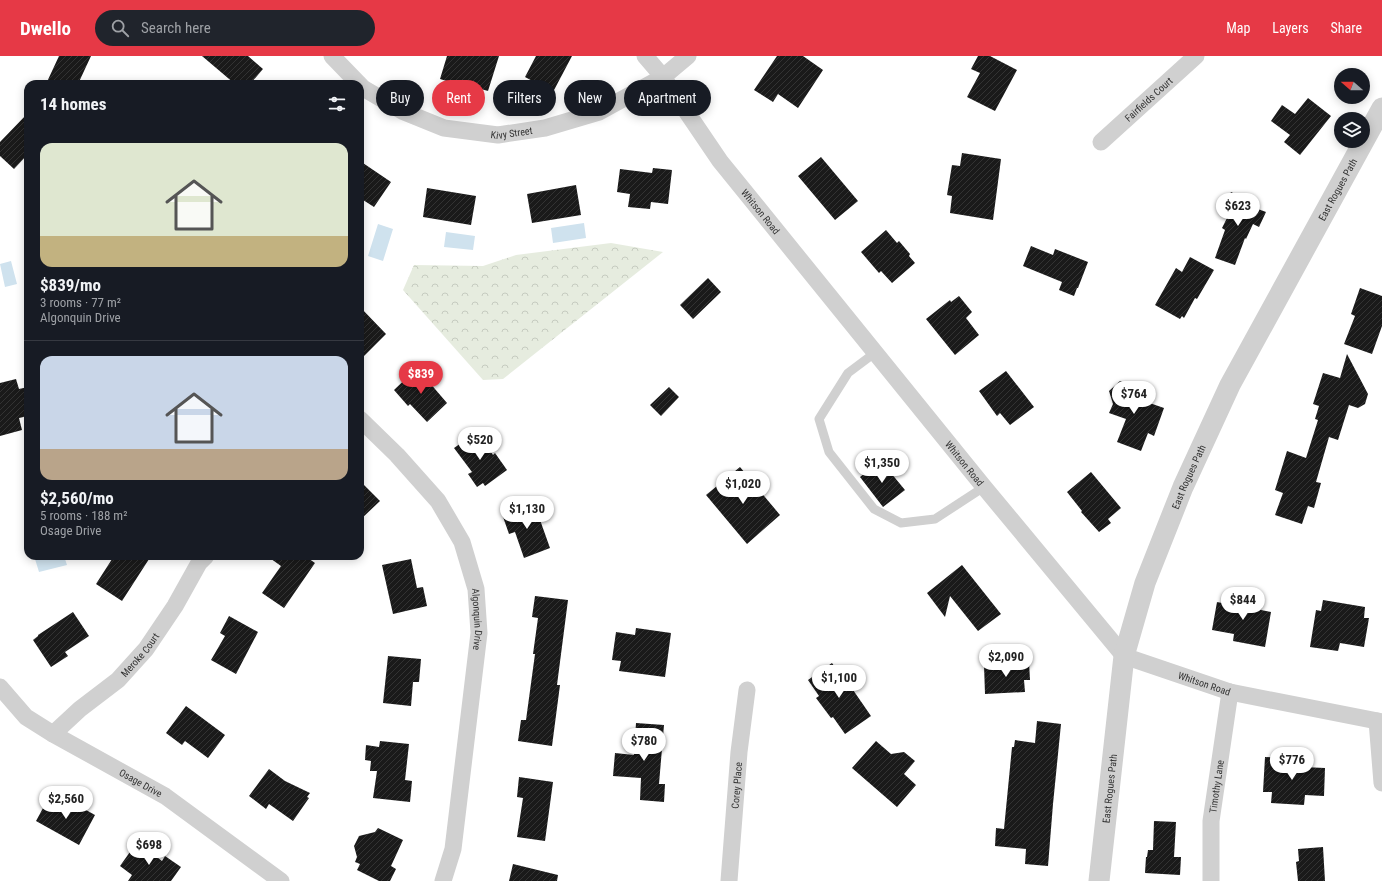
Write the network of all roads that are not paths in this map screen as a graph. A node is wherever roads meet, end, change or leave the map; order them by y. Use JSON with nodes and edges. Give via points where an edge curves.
{"nodes":[{"id":1,"x":332,"y":56,"type":"edge"},
{"id":2,"x":645,"y":56,"type":"edge"},
{"id":3,"x":688,"y":56,"type":"edge"},
{"id":4,"x":1196,"y":56,"type":"edge"},
{"id":5,"x":662,"y":77,"type":"junction"},
{"id":6,"x":356,"y":80,"type":"edge"},
{"id":7,"x":364,"y":89,"type":"edge"},
{"id":8,"x":1382,"y":108,"type":"edge"},
{"id":9,"x":1101,"y":142,"type":"dead end"},
{"id":10,"x":876,"y":352,"type":"junction"},
{"id":11,"x":364,"y":423,"type":"edge"},
{"id":12,"x":984,"y":487,"type":"junction"},
{"id":13,"x":202,"y":560,"type":"edge"},
{"id":14,"x":1124,"y":656,"type":"junction"},
{"id":15,"x":0,"y":687,"type":"edge"},
{"id":16,"x":747,"y":690,"type":"dead end"},
{"id":17,"x":1230,"y":692,"type":"junction"},
{"id":18,"x":1380,"y":722,"type":"edge"},
{"id":19,"x":53,"y":734,"type":"junction"},
{"id":20,"x":1382,"y":783,"type":"edge"},
{"id":21,"x":281,"y":881,"type":"edge"},
{"id":22,"x":443,"y":881,"type":"edge"},
{"id":23,"x":729,"y":881,"type":"edge"},
{"id":24,"x":1099,"y":881,"type":"edge"},
{"id":25,"x":1211,"y":881,"type":"edge"}],
"edges":[{"from":1,"to":6,"type":"street","name":"Kivy Street"},
{"from":2,"to":5,"type":"street","name":"Whitson Road"},
{"from":3,"to":5,"type":"street","name":"Kivy Street"},
{"from":4,"to":9,"type":"street","name":"Fairfields Court"},
{"from":5,"to":7,"type":"street","name":"Kivy Street","via":[[599,112],[546,128],[498,135],[444,128],[402,111]]},
{"from":5,"to":10,"type":"street","name":"Whitson Road","via":[[720,160]]},
{"from":8,"to":14,"type":"street","name":"East Rogues Path","via":[[1227,392],[1183,488],[1145,583]]},
{"from":10,"to":12,"type":"street","name":"Whitson Road"},
{"from":10,"to":12,"type":"lane","via":[[848,373],[819,419],[828,452],[874,509],[901,523],[935,519]]},
{"from":11,"to":22,"type":"street","name":"Algonquin Drive","via":[[438,501],[462,542],[476,589],[479,633],[453,849]]},
{"from":12,"to":14,"type":"street","name":"Whitson Road"},
{"from":13,"to":19,"type":"street","name":"Meroke Court","via":[[146,649],[118,680]]},
{"from":14,"to":17,"type":"street","name":"Whitson Road"},
{"from":14,"to":24,"type":"street","name":"East Rogues Path"},
{"from":15,"to":19,"type":"street","name":"Osage Drive","via":[[26,717]]},
{"from":16,"to":23,"type":"street","name":"Corey Place","via":[[739,752]]},
{"from":17,"to":18,"type":"street","name":"Whitson Road"},
{"from":17,"to":25,"type":"street","name":"Timothy Lane","via":[[1211,821]]},
{"from":18,"to":20,"type":"street"},
{"from":19,"to":21,"type":"street","name":"Osage Drive","via":[[165,796]]}]}
